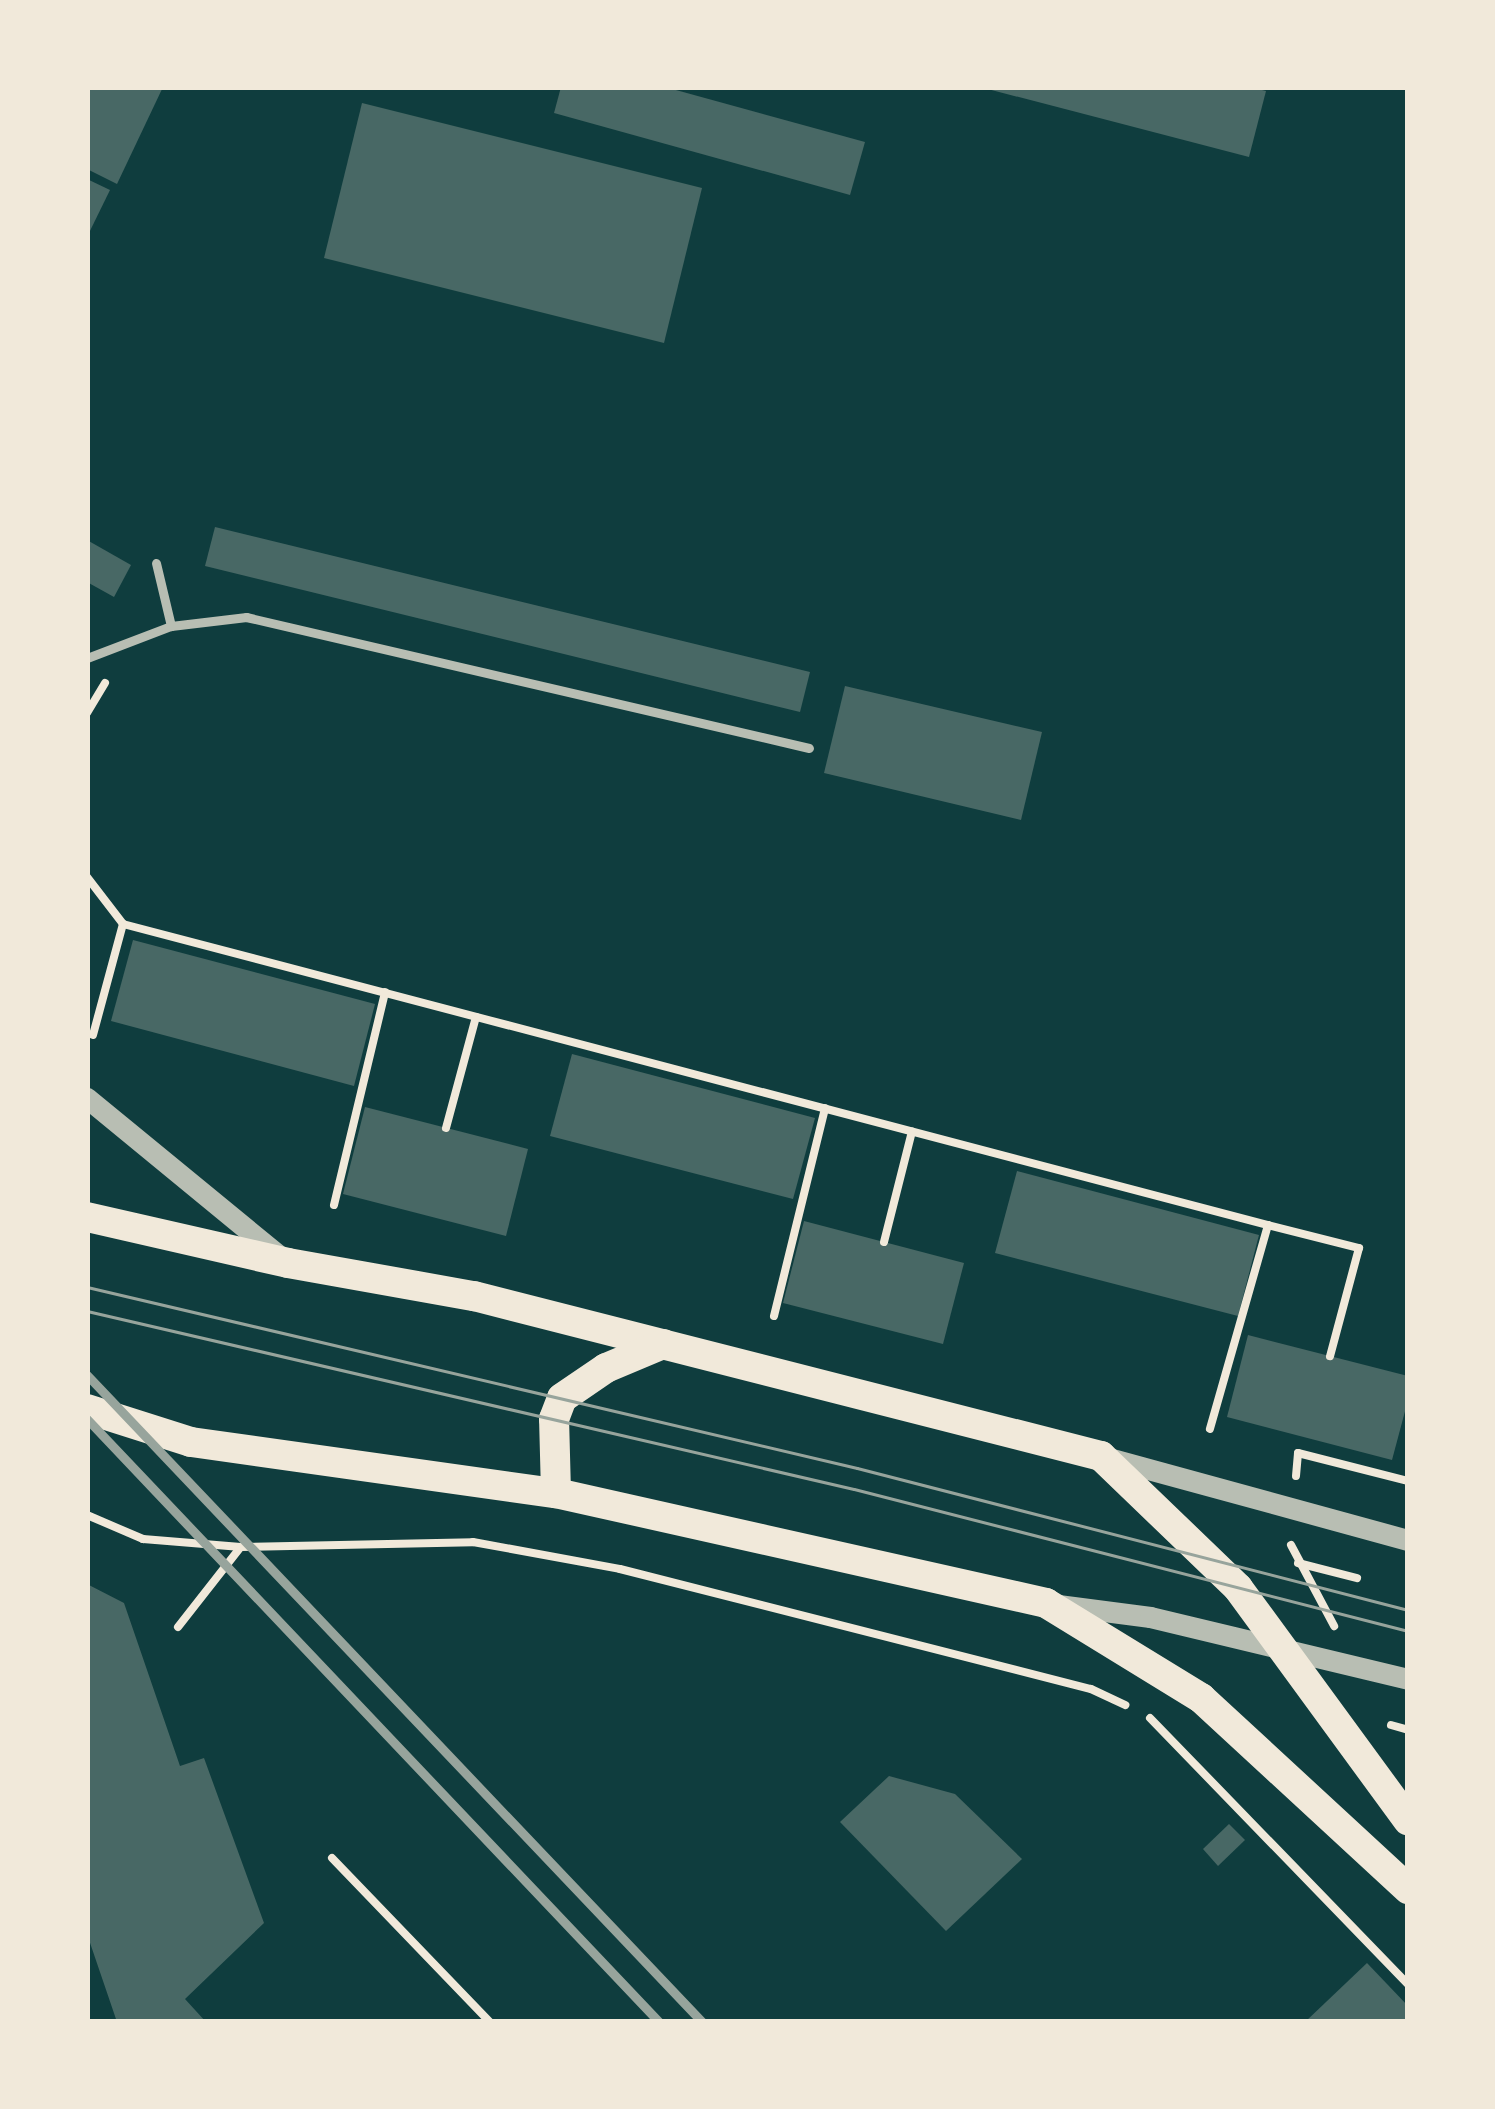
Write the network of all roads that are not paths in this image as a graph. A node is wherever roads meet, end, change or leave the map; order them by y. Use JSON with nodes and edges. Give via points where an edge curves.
{"nodes":[{"id":1,"x":155,"y":563,"type":"dead end"},
{"id":2,"x":171,"y":626,"type":"junction"},
{"id":3,"x":87,"y":658,"type":"edge"},
{"id":4,"x":809,"y":748,"type":"dead end"},
{"id":5,"x":87,"y":1097,"type":"edge"},
{"id":6,"x":87,"y":1217,"type":"edge"},
{"id":7,"x":288,"y":1263,"type":"junction"},
{"id":8,"x":663,"y":1344,"type":"junction"},
{"id":9,"x":87,"y":1409,"type":"edge"},
{"id":10,"x":1101,"y":1456,"type":"junction"},
{"id":11,"x":556,"y":1493,"type":"junction"},
{"id":12,"x":1408,"y":1540,"type":"edge"},
{"id":13,"x":1046,"y":1603,"type":"junction"},
{"id":14,"x":1284,"y":1647,"type":"junction"},
{"id":15,"x":1408,"y":1678,"type":"edge"},
{"id":16,"x":1408,"y":1820,"type":"edge"},
{"id":17,"x":1408,"y":1889,"type":"edge"}],
"edges":[{"from":1,"to":2,"type":"lane"},
{"from":2,"to":3,"type":"lane"},
{"from":2,"to":4,"type":"lane","via":[[246,616]]},
{"from":5,"to":7,"type":"street"},
{"from":6,"to":7,"type":"main road"},
{"from":7,"to":8,"type":"main road","via":[[474,1296]]},
{"from":8,"to":10,"type":"main road"},
{"from":8,"to":11,"type":"main road","via":[[562,1398],[554,1420]]},
{"from":9,"to":11,"type":"main road","via":[[191,1442]]},
{"from":10,"to":12,"type":"street"},
{"from":10,"to":14,"type":"main road","via":[[1212,1559]]},
{"from":11,"to":13,"type":"main road"},
{"from":13,"to":14,"type":"street"},
{"from":13,"to":17,"type":"main road","via":[[1201,1698]]},
{"from":14,"to":15,"type":"street"},
{"from":14,"to":16,"type":"main road"}]}
